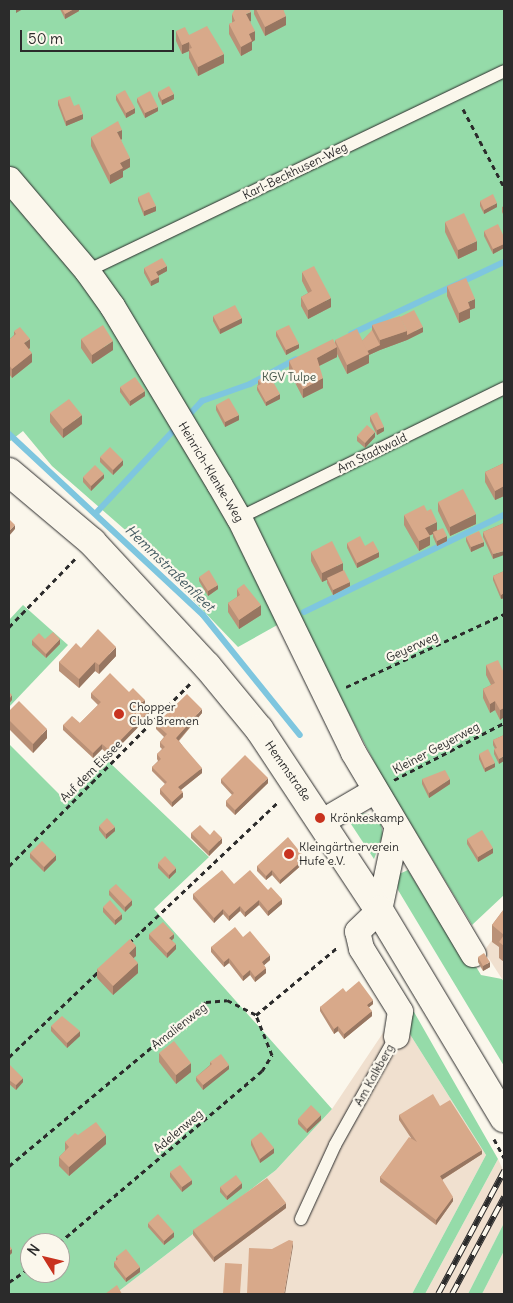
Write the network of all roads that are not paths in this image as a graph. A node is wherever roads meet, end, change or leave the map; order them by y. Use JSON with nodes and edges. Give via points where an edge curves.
{"nodes":[{"id":1,"x":504,"y":72,"type":"edge"},
{"id":2,"x":9,"y":179,"type":"edge"},
{"id":3,"x":87,"y":271,"type":"junction"},
{"id":4,"x":504,"y":388,"type":"edge"},
{"id":5,"x":9,"y":472,"type":"edge"},
{"id":6,"x":239,"y":518,"type":"junction"},
{"id":7,"x":375,"y":790,"type":"junction"},
{"id":8,"x":322,"y":821,"type":"junction"},
{"id":9,"x":396,"y":829,"type":"junction"},
{"id":10,"x":379,"y":910,"type":"junction"},
{"id":11,"x":473,"y":954,"type":"dead end"},
{"id":12,"x":396,"y":1036,"type":"joint"},
{"id":13,"x":504,"y":1118,"type":"edge"},
{"id":14,"x":302,"y":1219,"type":"dead end"}],
"edges":[{"from":1,"to":3,"type":"lane","name":"Karl-Beckhusen-Weg"},
{"from":2,"to":3,"type":"street","name":"Heinrich-Klenke-Weg"},
{"from":3,"to":6,"type":"street","name":"Heinrich-Klenke-Weg","via":[[112,306]]},
{"from":4,"to":6,"type":"lane","name":"Am Stadtwald"},
{"from":5,"to":8,"type":"street","name":"Hemmstraße","via":[[92,542],[207,666],[297,783]]},
{"from":6,"to":7,"type":"street","name":"Heinrich-Klenke-Weg","via":[[353,752]]},
{"from":7,"to":8,"type":"street"},
{"from":7,"to":9,"type":"street","name":"Heinrich-Klenke-Weg"},
{"from":8,"to":10,"type":"street","name":"Hemmstraße"},
{"from":9,"to":10,"type":"street"},
{"from":9,"to":11,"type":"street","name":"Heinrich-Klenke-Weg"},
{"from":10,"to":12,"type":"street","name":"Am Kalkberg","via":[[358,931],[361,948],[400,1011]]},
{"from":10,"to":13,"type":"street","name":"Hemmstraße"},
{"from":12,"to":14,"type":"lane","name":"Am Kalkberg","via":[[335,1146]]}]}
